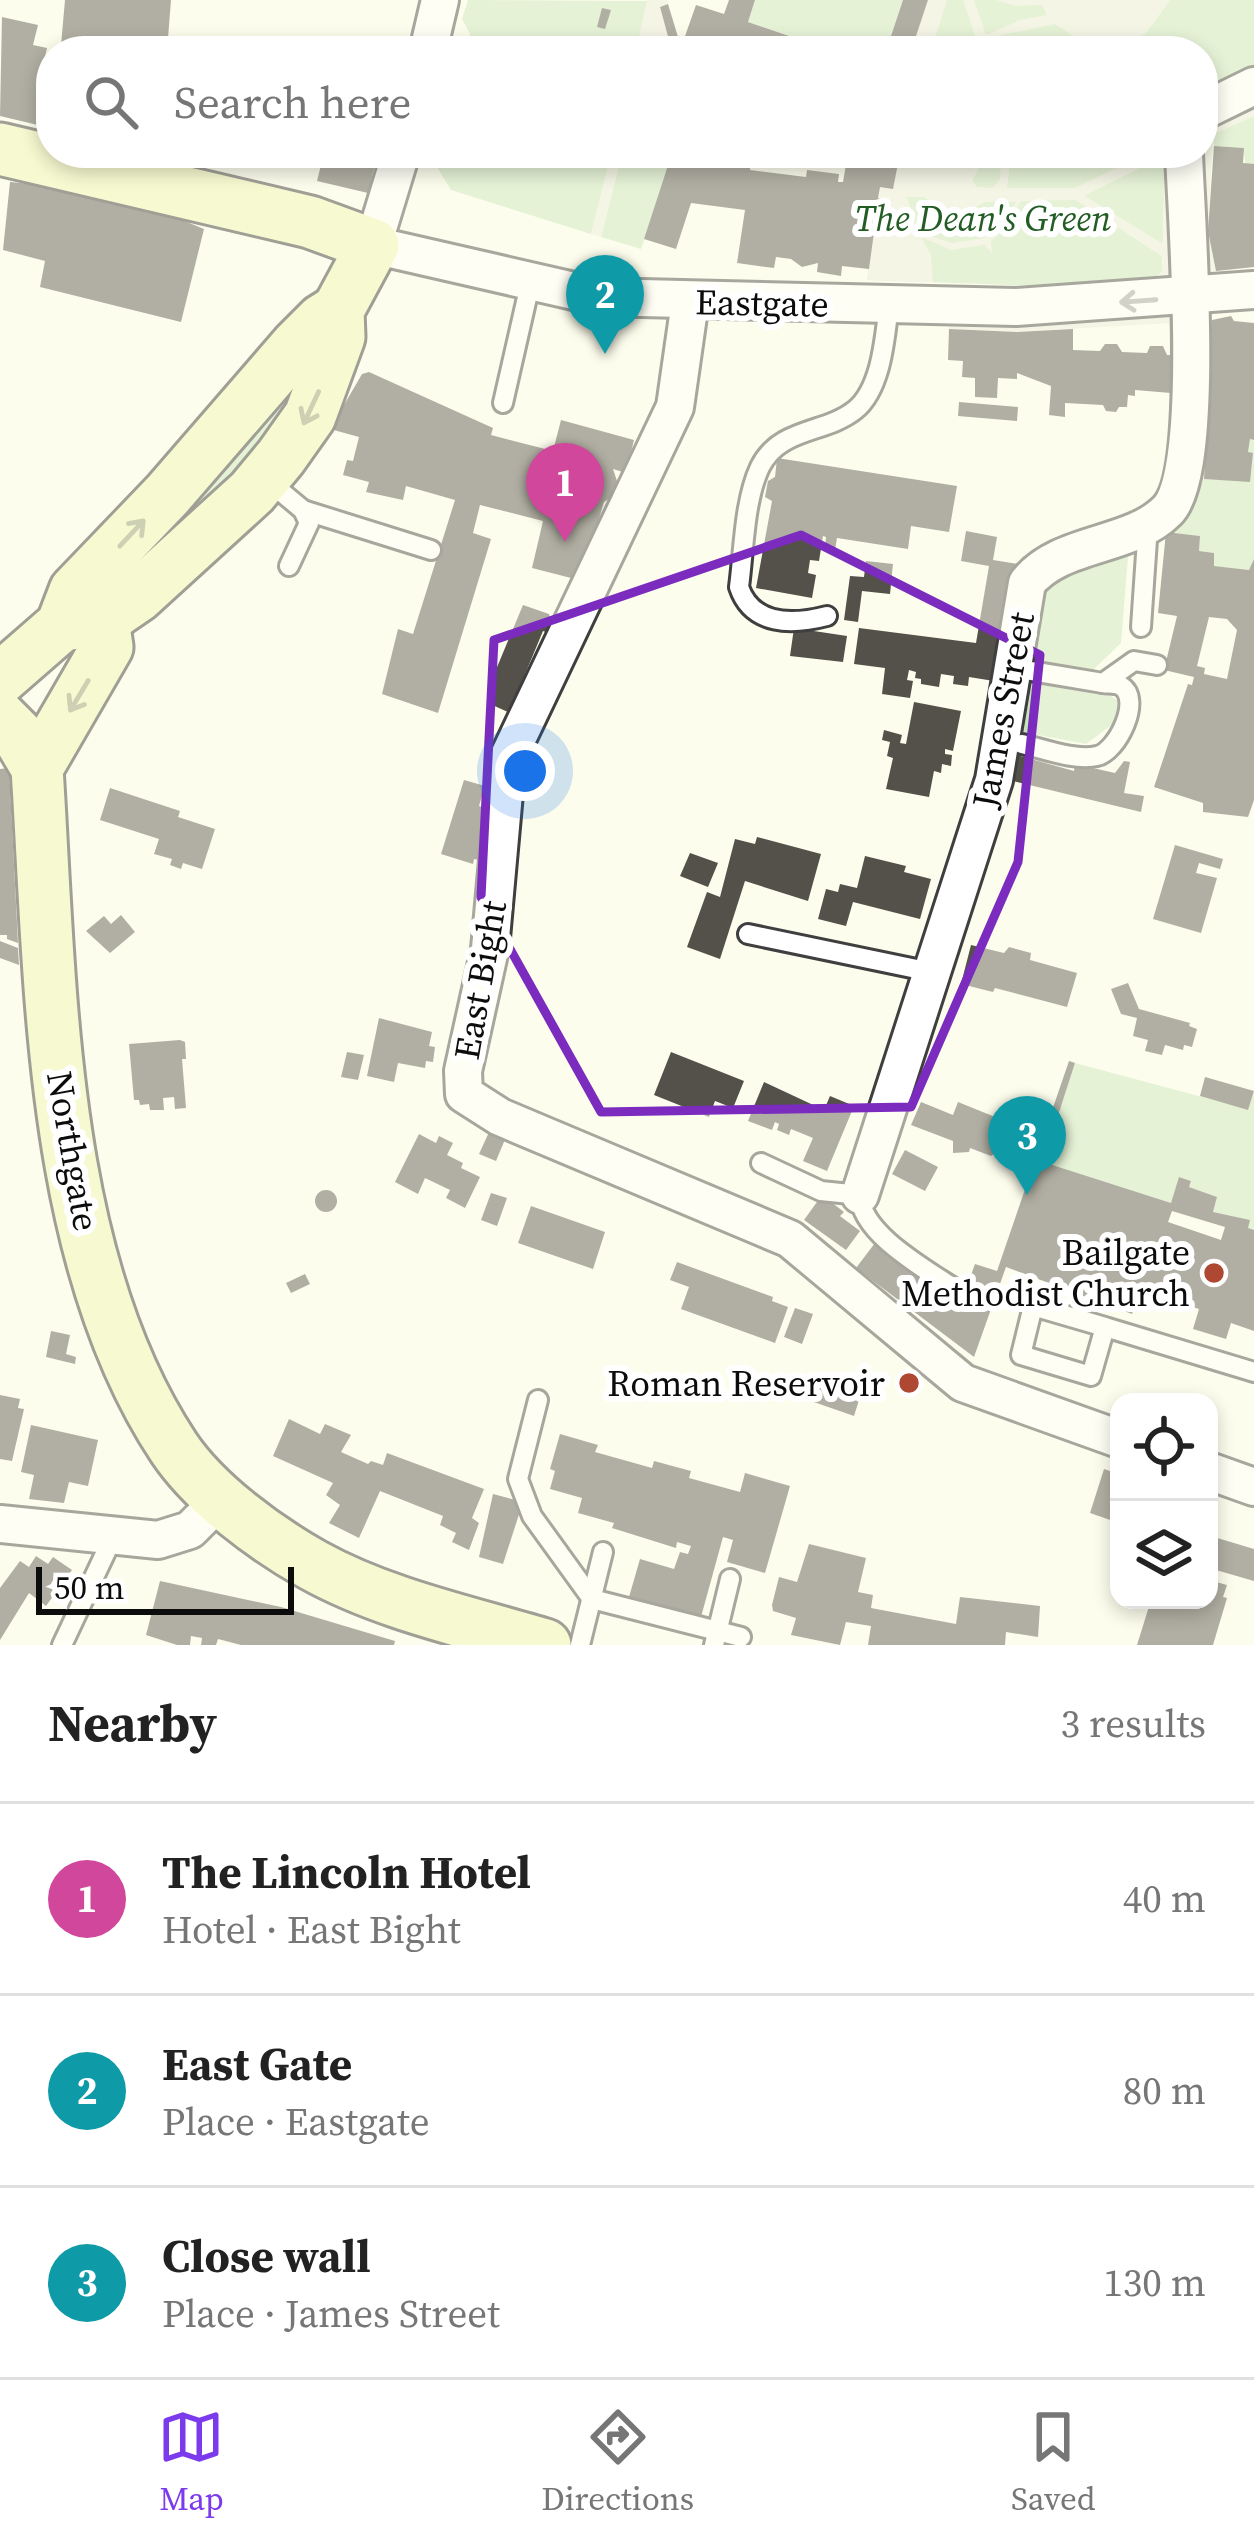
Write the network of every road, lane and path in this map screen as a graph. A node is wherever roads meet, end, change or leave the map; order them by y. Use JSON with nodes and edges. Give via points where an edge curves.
{"nodes":[{"id":1,"x":437,"y":5,"type":"edge"},
{"id":2,"x":431,"y":36,"type":"edge"},
{"id":3,"x":1254,"y":86,"type":"edge"},
{"id":4,"x":1218,"y":104,"type":"edge"},
{"id":5,"x":0,"y":149,"type":"edge"},
{"id":6,"x":36,"y":157,"type":"edge"},
{"id":7,"x":81,"y":168,"type":"edge"},
{"id":8,"x":396,"y":168,"type":"edge"},
{"id":9,"x":1185,"y":168,"type":"edge"},
{"id":10,"x":373,"y":244,"type":"junction"},
{"id":11,"x":531,"y":280,"type":"junction"},
{"id":12,"x":1254,"y":290,"type":"edge"},
{"id":13,"x":1192,"y":297,"type":"junction"},
{"id":14,"x":690,"y":302,"type":"junction"},
{"id":15,"x":889,"y":304,"type":"junction"},
{"id":16,"x":338,"y":310,"type":"junction"},
{"id":17,"x":503,"y":403,"type":"dead end"},
{"id":18,"x":264,"y":477,"type":"junction"},
{"id":19,"x":303,"y":510,"type":"junction"},
{"id":20,"x":1148,"y":524,"type":"junction"},
{"id":21,"x":431,"y":550,"type":"dead end"},
{"id":22,"x":289,"y":566,"type":"dead end"},
{"id":23,"x":827,"y":616,"type":"dead end"},
{"id":24,"x":83,"y":622,"type":"junction"},
{"id":25,"x":1141,"y":627,"type":"dead end"},
{"id":26,"x":1157,"y":665,"type":"dead end"},
{"id":27,"x":1013,"y":668,"type":"junction"},
{"id":28,"x":0,"y":680,"type":"edge"},
{"id":29,"x":1102,"y":683,"type":"junction"},
{"id":30,"x":0,"y":717,"type":"edge"},
{"id":31,"x":1022,"y":745,"type":"dead end"},
{"id":32,"x":37,"y":768,"type":"junction"},
{"id":33,"x":748,"y":934,"type":"dead end"},
{"id":34,"x":931,"y":972,"type":"junction"},
{"id":35,"x":760,"y":1163,"type":"dead end"},
{"id":36,"x":860,"y":1195,"type":"junction"},
{"id":37,"x":967,"y":1297,"type":"dead end"},
{"id":38,"x":1105,"y":1327,"type":"junction"},
{"id":39,"x":1254,"y":1372,"type":"edge"},
{"id":40,"x":538,"y":1400,"type":"dead end"},
{"id":41,"x":1110,"y":1435,"type":"edge"},
{"id":42,"x":1218,"y":1474,"type":"edge"},
{"id":43,"x":1254,"y":1486,"type":"edge"},
{"id":44,"x":220,"y":1500,"type":"junction"},
{"id":45,"x":0,"y":1524,"type":"edge"},
{"id":46,"x":113,"y":1537,"type":"junction"},
{"id":47,"x":603,"y":1552,"type":"dead end"},
{"id":48,"x":730,"y":1579,"type":"dead end"},
{"id":49,"x":592,"y":1599,"type":"junction"},
{"id":50,"x":438,"y":1629,"type":"edge"},
{"id":51,"x":741,"y":1637,"type":"dead end"},
{"id":52,"x":715,"y":1638,"type":"edge"},
{"id":53,"x":62,"y":1645,"type":"edge"},
{"id":54,"x":545,"y":1645,"type":"edge"},
{"id":55,"x":580,"y":1645,"type":"edge"}],
"edges":[{"from":1,"to":2,"type":"street"},
{"from":3,"to":4,"type":"street"},
{"from":5,"to":6,"type":"street","name":"Eastgate"},
{"from":7,"to":10,"type":"street","name":"Eastgate"},
{"from":8,"to":10,"type":"street"},
{"from":9,"to":13,"type":"street","name":"James Street"},
{"from":10,"to":11,"type":"street","name":"Eastgate"},
{"from":10,"to":16,"type":"street"},
{"from":11,"to":14,"type":"street","name":"Eastgate","via":[[600,297]]},
{"from":11,"to":17,"type":"lane"},
{"from":12,"to":13,"type":"street","name":"Eastgate"},
{"from":13,"to":15,"type":"street","name":"Eastgate","one_way":true,"via":[[1068,306]]},
{"from":13,"to":20,"type":"street","name":"James Street","via":[[1182,481],[1170,509]]},
{"from":14,"to":15,"type":"street","name":"Eastgate"},
{"from":14,"to":41,"type":"street","name":"East Bight","via":[[675,407],[507,760],[490,949],[464,1094],[500,1117],[790,1239],[963,1383]]},
{"from":15,"to":23,"type":"lane","via":[[866,397],[854,411],[773,448],[753,492],[743,600],[775,621]]},
{"from":16,"to":18,"type":"street","one_way":true,"via":[[339,337],[310,416]]},
{"from":24,"to":16,"type":"street","one_way":true,"via":[[75,591],[297,345]]},
{"from":18,"to":19,"type":"lane"},
{"from":18,"to":24,"type":"street","via":[[168,570]]},
{"from":19,"to":21,"type":"lane"},
{"from":19,"to":22,"type":"lane","via":[[309,523]]},
{"from":20,"to":25,"type":"lane"},
{"from":20,"to":27,"type":"street","name":"James Street","via":[[1034,574]]},
{"from":24,"to":28,"type":"street"},
{"from":24,"to":32,"type":"street","one_way":true,"via":[[107,647]]},
{"from":26,"to":29,"type":"lane","via":[[1134,661]]},
{"from":27,"to":29,"type":"lane"},
{"from":27,"to":34,"type":"street","name":"James Street","via":[[994,780]]},
{"from":29,"to":31,"type":"lane","via":[[1127,692],[1116,744],[1091,757]]},
{"from":30,"to":32,"type":"street"},
{"from":32,"to":44,"type":"street","name":"Northgate","via":[[55,1052],[83,1220],[149,1406]]},
{"from":33,"to":34,"type":"lane"},
{"from":34,"to":36,"type":"street","name":"James Street","via":[[886,1155]]},
{"from":35,"to":36,"type":"lane","via":[[820,1191]]},
{"from":36,"to":37,"type":"lane","via":[[876,1232]]},
{"from":38,"to":38,"type":"lane","via":[[1091,1376],[1021,1355],[1033,1306]]},
{"from":38,"to":39,"type":"lane"},
{"from":40,"to":49,"type":"lane","via":[[518,1479],[532,1516]]},
{"from":42,"to":43,"type":"street"},
{"from":44,"to":46,"type":"street","via":[[174,1538]]},
{"from":44,"to":50,"type":"street","name":"Northgate","via":[[311,1564]]},
{"from":45,"to":46,"type":"street"},
{"from":46,"to":53,"type":"lane"},
{"from":47,"to":49,"type":"lane"},
{"from":48,"to":52,"type":"lane"},
{"from":49,"to":52,"type":"lane"},
{"from":49,"to":55,"type":"lane"},
{"from":50,"to":54,"type":"street","name":"Northgate"},
{"from":51,"to":52,"type":"lane"}]}
